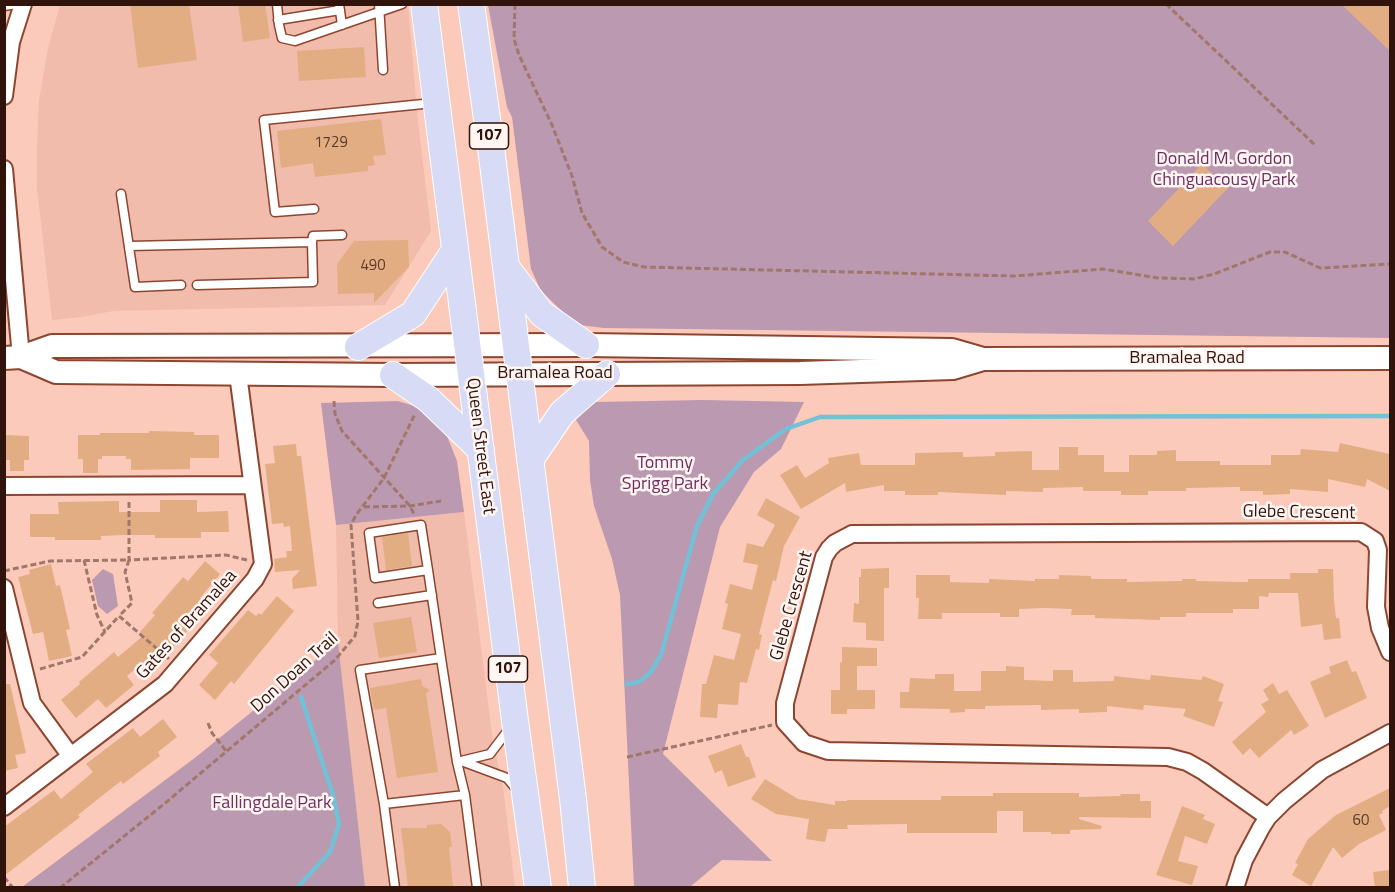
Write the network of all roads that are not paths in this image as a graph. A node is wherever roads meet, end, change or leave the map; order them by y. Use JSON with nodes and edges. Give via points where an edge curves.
{"nodes":[{"id":1,"x":17,"y":4,"type":"edge"},
{"id":2,"x":23,"y":4,"type":"edge"},
{"id":3,"x":278,"y":4,"type":"edge"},
{"id":4,"x":402,"y":4,"type":"edge"},
{"id":5,"x":424,"y":4,"type":"edge"},
{"id":6,"x":471,"y":4,"type":"edge"},
{"id":7,"x":4,"y":6,"type":"edge"},
{"id":8,"x":392,"y":6,"type":"edge"},
{"id":9,"x":339,"y":7,"type":"edge"},
{"id":10,"x":380,"y":8,"type":"edge"},
{"id":11,"x":278,"y":20,"type":"junction"},
{"id":12,"x":342,"y":25,"type":"junction"},
{"id":13,"x":383,"y":70,"type":"dead end"},
{"id":14,"x":4,"y":96,"type":"edge"},
{"id":15,"x":436,"y":103,"type":"junction"},
{"id":16,"x":4,"y":169,"type":"edge"},
{"id":17,"x":121,"y":195,"type":"dead end"},
{"id":18,"x":314,"y":209,"type":"dead end"},
{"id":19,"x":342,"y":235,"type":"dead end"},
{"id":20,"x":312,"y":242,"type":"junction"},
{"id":21,"x":129,"y":246,"type":"junction"},
{"id":22,"x":455,"y":250,"type":"junction"},
{"id":23,"x":506,"y":267,"type":"junction"},
{"id":24,"x":181,"y":285,"type":"dead end"},
{"id":25,"x":198,"y":285,"type":"dead end"},
{"id":26,"x":586,"y":345,"type":"junction"},
{"id":27,"x":468,"y":346,"type":"junction"},
{"id":28,"x":516,"y":346,"type":"junction"},
{"id":29,"x":358,"y":347,"type":"junction"},
{"id":30,"x":13,"y":357,"type":"edge"},
{"id":31,"x":1390,"y":358,"type":"edge"},
{"id":32,"x":983,"y":359,"type":"junction"},
{"id":33,"x":238,"y":374,"type":"junction"},
{"id":34,"x":607,"y":374,"type":"junction"},
{"id":35,"x":393,"y":375,"type":"junction"},
{"id":36,"x":471,"y":375,"type":"junction"},
{"id":37,"x":519,"y":375,"type":"junction"},
{"id":38,"x":481,"y":450,"type":"junction"},
{"id":39,"x":530,"y":460,"type":"junction"},
{"id":40,"x":252,"y":485,"type":"junction"},
{"id":41,"x":4,"y":486,"type":"edge"},
{"id":42,"x":428,"y":570,"type":"junction"},
{"id":43,"x":4,"y":588,"type":"edge"},
{"id":44,"x":432,"y":595,"type":"junction"},
{"id":45,"x":378,"y":603,"type":"dead end"},
{"id":46,"x":1390,"y":652,"type":"edge"},
{"id":47,"x":441,"y":658,"type":"junction"},
{"id":48,"x":515,"y":721,"type":"junction"},
{"id":49,"x":1390,"y":733,"type":"edge"},
{"id":50,"x":70,"y":755,"type":"junction"},
{"id":51,"x":460,"y":762,"type":"junction"},
{"id":52,"x":465,"y":795,"type":"junction"},
{"id":53,"x":525,"y":799,"type":"junction"},
{"id":54,"x":384,"y":804,"type":"junction"},
{"id":55,"x":4,"y":807,"type":"edge"},
{"id":56,"x":1268,"y":817,"type":"junction"},
{"id":57,"x":395,"y":888,"type":"edge"},
{"id":58,"x":477,"y":888,"type":"edge"},
{"id":59,"x":538,"y":888,"type":"edge"},
{"id":60,"x":582,"y":888,"type":"edge"},
{"id":61,"x":1235,"y":888,"type":"edge"}],
"edges":[{"from":1,"to":7,"type":"lane"},
{"from":2,"to":14,"type":"street","via":[[10,42]]},
{"from":3,"to":11,"type":"lane"},
{"from":4,"to":8,"type":"lane"},
{"from":5,"to":15,"type":"main road","name":"Queen Street East","number":"107"},
{"from":6,"to":23,"type":"main road","number":"107"},
{"from":8,"to":10,"type":"lane"},
{"from":9,"to":11,"type":"lane"},
{"from":9,"to":12,"type":"lane"},
{"from":10,"to":12,"type":"lane"},
{"from":10,"to":13,"type":"lane"},
{"from":11,"to":12,"type":"lane","via":[[282,38],[295,41]]},
{"from":15,"to":18,"type":"lane","via":[[264,120],[275,212]]},
{"from":15,"to":22,"type":"main road","name":"Queen Street East","number":"107"},
{"from":16,"to":30,"type":"street"},
{"from":17,"to":21,"type":"lane"},
{"from":19,"to":20,"type":"lane","via":[[313,236]]},
{"from":20,"to":21,"type":"lane"},
{"from":20,"to":25,"type":"lane","via":[[313,282]]},
{"from":21,"to":24,"type":"lane","via":[[135,287]]},
{"from":22,"to":27,"type":"main road","name":"Queen Street East","number":"107"},
{"from":22,"to":29,"type":"main road","via":[[413,314]]},
{"from":23,"to":26,"type":"main road","via":[[542,314]]},
{"from":23,"to":28,"type":"main road","number":"107"},
{"from":26,"to":28,"type":"main road","name":"Bramalea Road"},
{"from":26,"to":32,"type":"main road","name":"Bramalea Road","via":[[952,350]]},
{"from":27,"to":28,"type":"main road","name":"Bramalea Road"},
{"from":27,"to":29,"type":"main road","name":"Bramalea Road"},
{"from":27,"to":36,"type":"main road","name":"Queen Street East","number":"107"},
{"from":28,"to":37,"type":"main road","number":"107"},
{"from":29,"to":30,"type":"main road","name":"Bramalea Road","via":[[52,346]]},
{"from":30,"to":33,"type":"main road","name":"Bramalea Road","via":[[56,372]]},
{"from":31,"to":32,"type":"main road","name":"Bramalea Road"},
{"from":32,"to":34,"type":"main road","name":"Bramalea Road","via":[[953,368]]},
{"from":33,"to":35,"type":"main road","name":"Bramalea Road"},
{"from":33,"to":40,"type":"street","name":"Gates of Bramalea"},
{"from":34,"to":37,"type":"main road","name":"Bramalea Road"},
{"from":34,"to":39,"type":"main road","via":[[562,413]]},
{"from":35,"to":36,"type":"main road","name":"Bramalea Road"},
{"from":35,"to":38,"type":"main road","via":[[428,399]]},
{"from":36,"to":37,"type":"main road","name":"Bramalea Road"},
{"from":36,"to":38,"type":"main road","name":"Queen Street East","number":"107"},
{"from":37,"to":39,"type":"main road","number":"107"},
{"from":38,"to":48,"type":"main road","name":"Queen Street East","number":"107"},
{"from":39,"to":60,"type":"main road","number":"107"},
{"from":40,"to":41,"type":"street"},
{"from":40,"to":50,"type":"street","name":"Gates of Bramalea","via":[[263,564],[255,579],[165,684]]},
{"from":42,"to":42,"type":"lane","via":[[421,525],[369,533],[375,578]]},
{"from":42,"to":44,"type":"lane"},
{"from":43,"to":50,"type":"street","via":[[32,703]]},
{"from":44,"to":45,"type":"lane"},
{"from":44,"to":47,"type":"lane"},
{"from":46,"to":56,"type":"street","name":"Glebe Crescent","via":[[1376,607],[1378,550],[1375,541],[1360,532],[852,534],[835,543],[824,557],[785,703],[786,722],[804,743],[828,751],[1168,757],[1203,771]]},
{"from":47,"to":51,"type":"lane"},
{"from":47,"to":54,"type":"lane","via":[[360,670]]},
{"from":48,"to":51,"type":"lane","via":[[490,754]]},
{"from":48,"to":53,"type":"main road","name":"Queen Street East","number":"107"},
{"from":49,"to":56,"type":"street","via":[[1322,770]]},
{"from":50,"to":55,"type":"street","name":"Gates of Bramalea"},
{"from":51,"to":52,"type":"lane"},
{"from":51,"to":53,"type":"lane","via":[[507,778]]},
{"from":52,"to":54,"type":"lane"},
{"from":52,"to":58,"type":"lane"},
{"from":53,"to":59,"type":"main road","name":"Queen Street East","number":"107"},
{"from":54,"to":57,"type":"lane"},
{"from":56,"to":61,"type":"street","via":[[1244,860]]}]}
